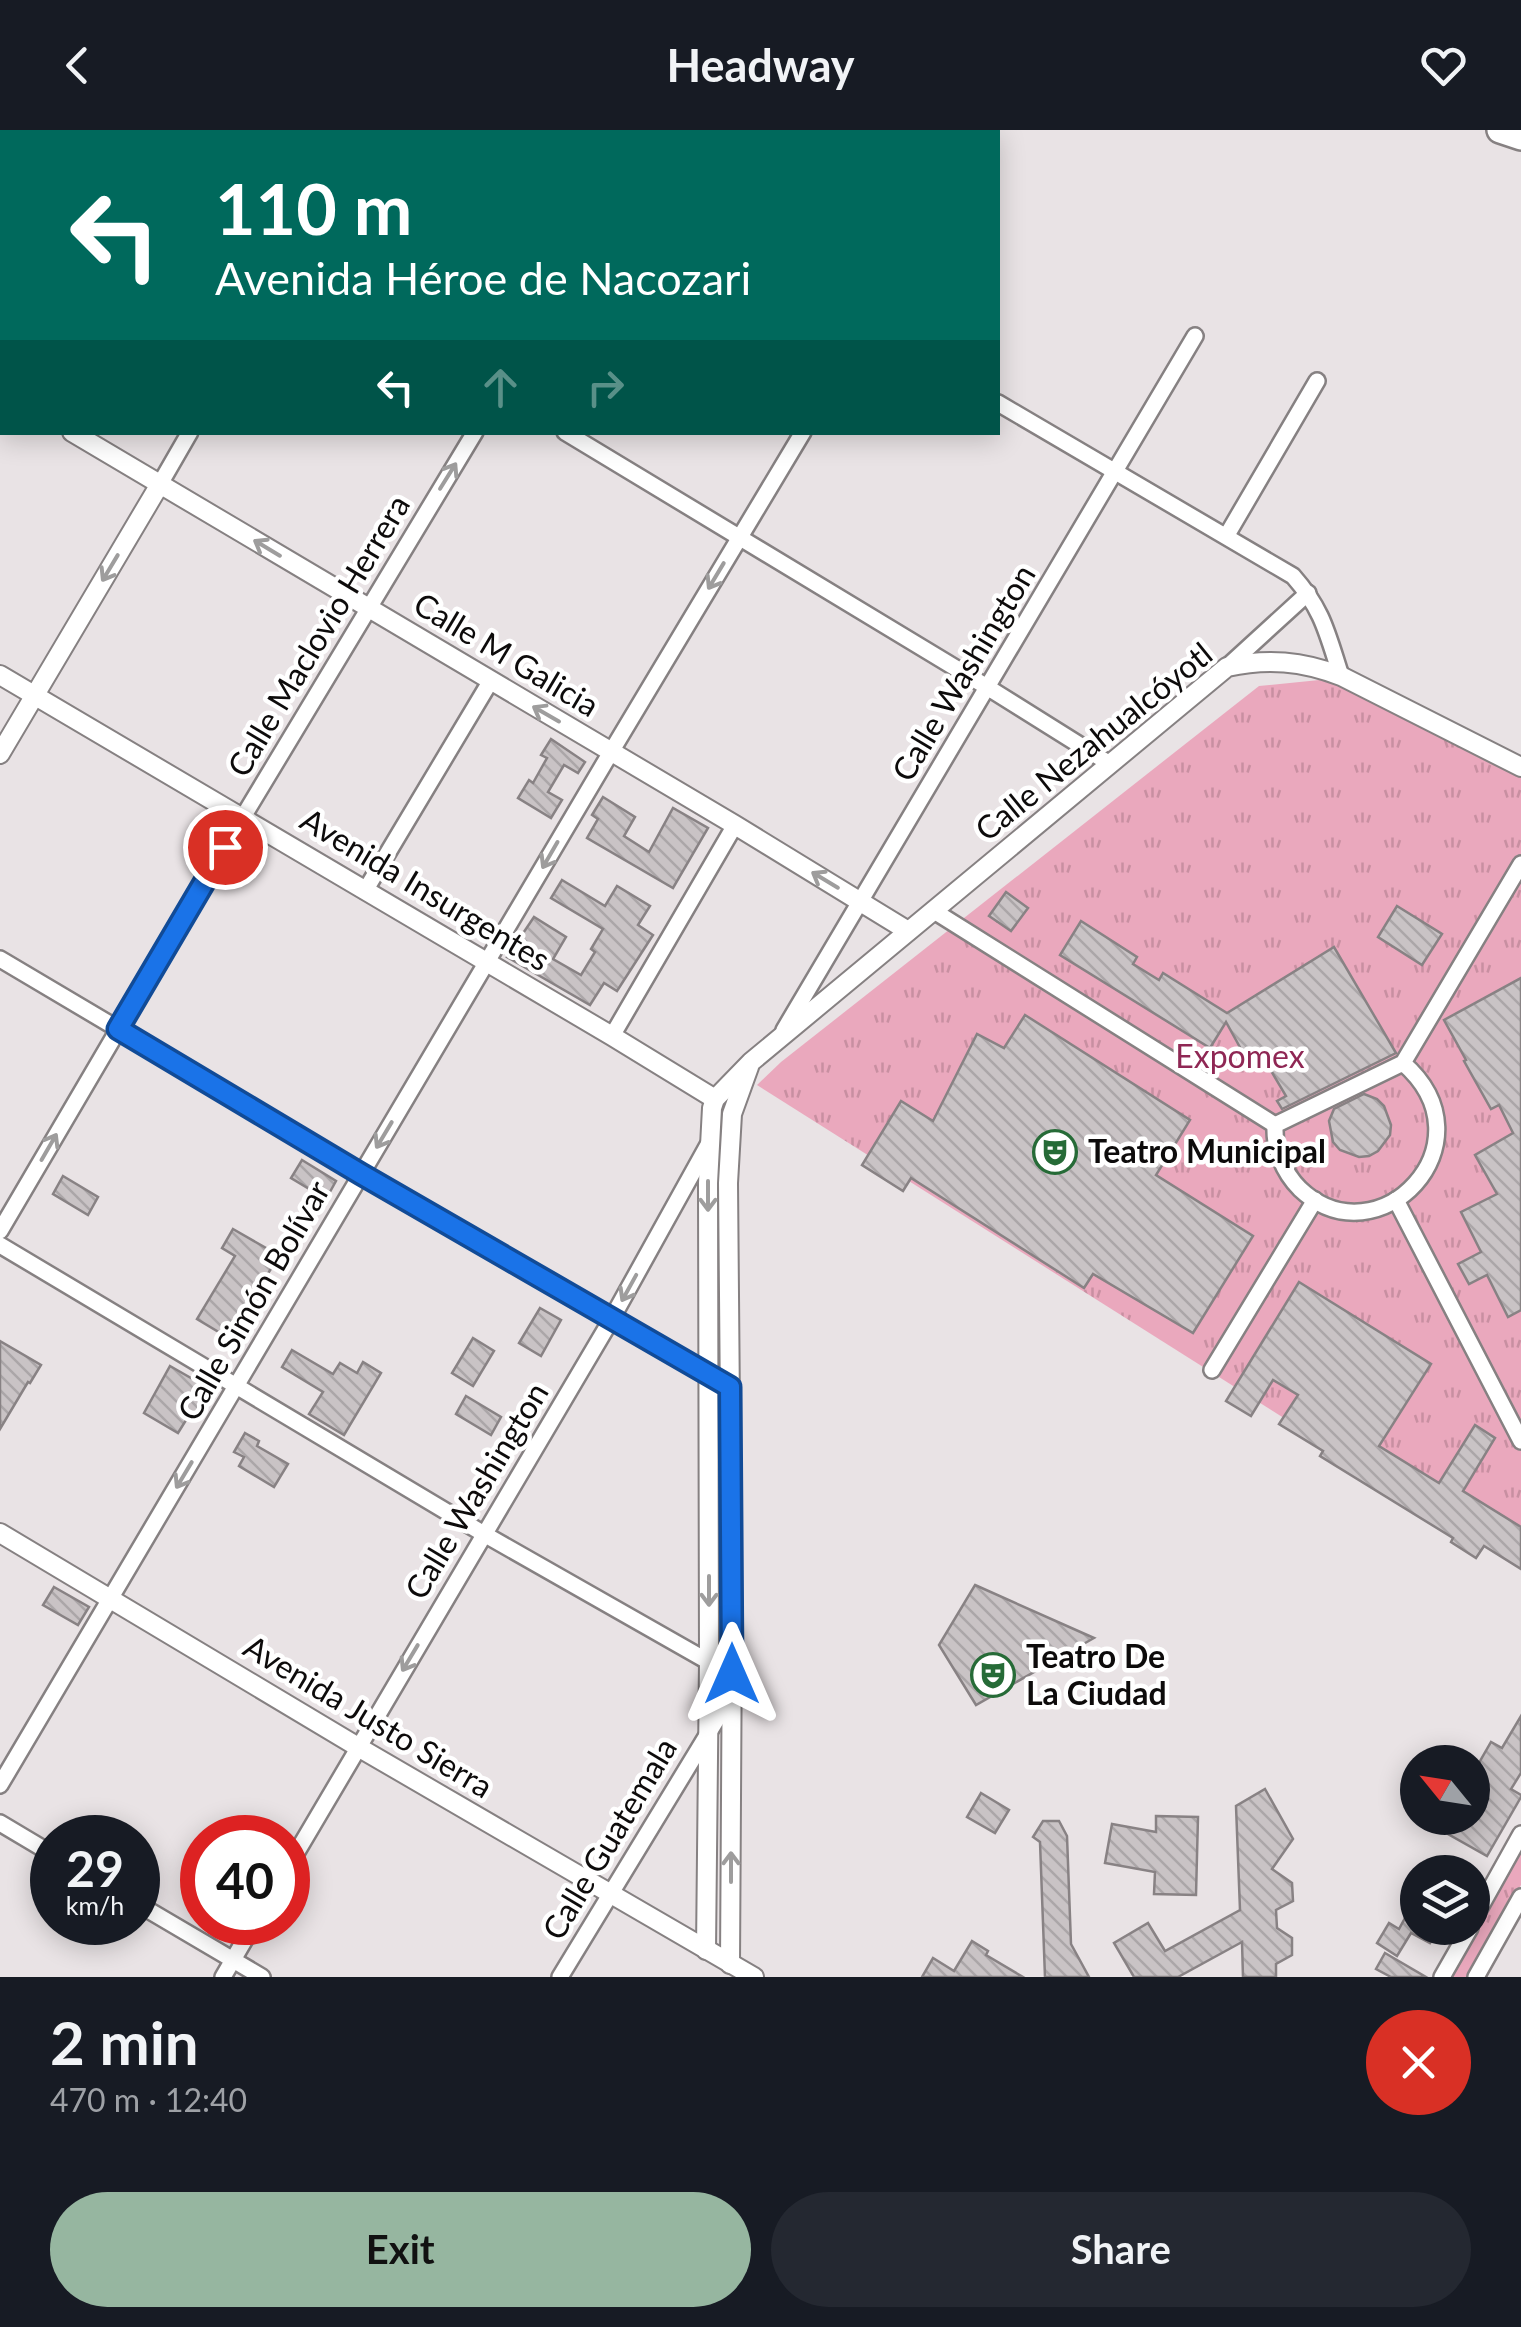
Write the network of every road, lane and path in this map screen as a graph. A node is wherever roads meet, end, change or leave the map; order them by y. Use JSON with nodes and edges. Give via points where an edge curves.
{"nodes":[{"id":1,"x":1500,"y":130,"type":"edge"},
{"id":2,"x":1521,"y":137,"type":"edge"},
{"id":3,"x":1194,"y":336,"type":"dead end"},
{"id":4,"x":1317,"y":381,"type":"dead end"},
{"id":5,"x":1000,"y":403,"type":"edge"},
{"id":6,"x":77,"y":435,"type":"edge"},
{"id":7,"x":188,"y":435,"type":"edge"},
{"id":8,"x":472,"y":435,"type":"edge"},
{"id":9,"x":569,"y":435,"type":"edge"},
{"id":10,"x":800,"y":435,"type":"edge"},
{"id":11,"x":1115,"y":471,"type":"junction"},
{"id":12,"x":160,"y":484,"type":"junction"},
{"id":13,"x":1227,"y":536,"type":"junction"},
{"id":14,"x":739,"y":538,"type":"junction"},
{"id":15,"x":1308,"y":593,"type":"junction"},
{"id":16,"x":367,"y":608,"type":"junction"},
{"id":17,"x":1227,"y":667,"type":"junction"},
{"id":18,"x":0,"y":675,"type":"edge"},
{"id":19,"x":1341,"y":676,"type":"junction"},
{"id":20,"x":490,"y":682,"type":"junction"},
{"id":21,"x":988,"y":687,"type":"junction"},
{"id":22,"x":35,"y":696,"type":"junction"},
{"id":23,"x":611,"y":752,"type":"junction"},
{"id":24,"x":0,"y":754,"type":"edge"},
{"id":25,"x":1110,"y":764,"type":"junction"},
{"id":26,"x":1521,"y":766,"type":"edge"},
{"id":27,"x":243,"y":817,"type":"junction"},
{"id":28,"x":735,"y":825,"type":"junction"},
{"id":29,"x":1521,"y":864,"type":"edge"},
{"id":30,"x":365,"y":891,"type":"junction"},
{"id":31,"x":860,"y":902,"type":"junction"},
{"id":32,"x":934,"y":911,"type":"junction"},
{"id":33,"x":908,"y":931,"type":"junction"},
{"id":34,"x":0,"y":959,"type":"edge"},
{"id":35,"x":488,"y":963,"type":"junction"},
{"id":36,"x":118,"y":1029,"type":"junction"},
{"id":37,"x":612,"y":1036,"type":"junction"},
{"id":38,"x":780,"y":1038,"type":"junction"},
{"id":39,"x":751,"y":1062,"type":"junction"},
{"id":40,"x":1403,"y":1063,"type":"junction"},
{"id":41,"x":715,"y":1099,"type":"junction"},
{"id":42,"x":1275,"y":1125,"type":"junction"},
{"id":43,"x":710,"y":1142,"type":"junction"},
{"id":44,"x":730,"y":1142,"type":"junction"},
{"id":45,"x":361,"y":1174,"type":"junction"},
{"id":46,"x":1316,"y":1200,"type":"junction"},
{"id":47,"x":1396,"y":1200,"type":"junction"},
{"id":48,"x":0,"y":1231,"type":"edge"},
{"id":49,"x":0,"y":1245,"type":"edge"},
{"id":50,"x":611,"y":1320,"type":"junction"},
{"id":51,"x":1212,"y":1370,"type":"dead end"},
{"id":52,"x":708,"y":1375,"type":"junction"},
{"id":53,"x":236,"y":1387,"type":"junction"},
{"id":54,"x":730,"y":1387,"type":"junction"},
{"id":55,"x":1521,"y":1441,"type":"edge"},
{"id":56,"x":0,"y":1534,"type":"edge"},
{"id":57,"x":484,"y":1534,"type":"junction"},
{"id":58,"x":110,"y":1599,"type":"junction"},
{"id":59,"x":709,"y":1662,"type":"junction"},
{"id":60,"x":732,"y":1674,"type":"junction"},
{"id":61,"x":731,"y":1696,"type":"junction"},
{"id":62,"x":708,"y":1729,"type":"junction"},
{"id":63,"x":358,"y":1746,"type":"junction"},
{"id":64,"x":0,"y":1786,"type":"edge"},
{"id":65,"x":0,"y":1823,"type":"edge"},
{"id":66,"x":310,"y":1829,"type":"edge"},
{"id":67,"x":1521,"y":1834,"type":"edge"},
{"id":68,"x":30,"y":1841,"type":"edge"},
{"id":69,"x":1490,"y":1890,"type":"edge"},
{"id":70,"x":609,"y":1894,"type":"junction"},
{"id":71,"x":1521,"y":1898,"type":"edge"},
{"id":72,"x":160,"y":1917,"type":"edge"},
{"id":73,"x":242,"y":1945,"type":"edge"},
{"id":74,"x":1460,"y":1945,"type":"edge"},
{"id":75,"x":706,"y":1950,"type":"junction"},
{"id":76,"x":1452,"y":1959,"type":"junction"},
{"id":77,"x":233,"y":1960,"type":"junction"},
{"id":78,"x":730,"y":1964,"type":"junction"},
{"id":79,"x":1477,"y":1975,"type":"edge"},
{"id":80,"x":223,"y":1977,"type":"edge"},
{"id":81,"x":262,"y":1977,"type":"edge"},
{"id":82,"x":560,"y":1977,"type":"edge"},
{"id":83,"x":754,"y":1977,"type":"edge"},
{"id":84,"x":1442,"y":1977,"type":"edge"}],
"edges":[{"from":1,"to":2,"type":"highway"},
{"from":3,"to":11,"type":"street","name":"Calle Washington"},
{"from":4,"to":13,"type":"street"},
{"from":5,"to":11,"type":"street"},
{"from":6,"to":12,"type":"street","name":"Calle M Galicia"},
{"from":7,"to":12,"type":"street"},
{"from":16,"to":8,"type":"street","name":"Calle Maclovio Herrera","one_way":true},
{"from":9,"to":14,"type":"street"},
{"from":10,"to":14,"type":"street","name":"Calle Simón Bolívar"},
{"from":11,"to":13,"type":"street"},
{"from":11,"to":21,"type":"street","name":"Calle Washington"},
{"from":16,"to":12,"type":"street","name":"Calle M Galicia","one_way":true},
{"from":12,"to":22,"type":"street","one_way":true},
{"from":13,"to":15,"type":"street","via":[[1293,576]]},
{"from":14,"to":21,"type":"street"},
{"from":14,"to":23,"type":"street","name":"Calle Simón Bolívar","one_way":true},
{"from":15,"to":17,"type":"street"},
{"from":15,"to":19,"type":"street"},
{"from":16,"to":20,"type":"street","name":"Calle M Galicia"},
{"from":16,"to":27,"type":"street","name":"Calle Maclovio Herrera"},
{"from":17,"to":19,"type":"street","name":"Calle Nezahualcóyotl","via":[[1275,661]]},
{"from":17,"to":25,"type":"street","name":"Calle Nezahualcóyotl"},
{"from":18,"to":22,"type":"street","name":"Avenida Insurgentes"},
{"from":19,"to":26,"type":"street","name":"Calle Nezahualcóyotl"},
{"from":23,"to":20,"type":"street","name":"Calle M Galicia","one_way":true},
{"from":20,"to":30,"type":"street"},
{"from":21,"to":25,"type":"street"},
{"from":21,"to":31,"type":"street","name":"Calle Washington"},
{"from":22,"to":24,"type":"street"},
{"from":22,"to":27,"type":"street","name":"Avenida Insurgentes"},
{"from":23,"to":28,"type":"street","name":"Calle M Galicia"},
{"from":23,"to":35,"type":"street","name":"Calle Simón Bolívar","one_way":true},
{"from":25,"to":32,"type":"street","name":"Calle Nezahualcóyotl"},
{"from":27,"to":30,"type":"street","name":"Avenida Insurgentes"},
{"from":27,"to":36,"type":"street","name":"Calle Maclovio Herrera"},
{"from":31,"to":28,"type":"street","name":"Calle M Galicia","one_way":true},
{"from":28,"to":37,"type":"street"},
{"from":29,"to":40,"type":"street"},
{"from":30,"to":35,"type":"street","name":"Avenida Insurgentes"},
{"from":31,"to":33,"type":"street","name":"Calle M Galicia"},
{"from":31,"to":38,"type":"street","name":"Calle Washington"},
{"from":32,"to":33,"type":"street","name":"Calle Nezahualcóyotl"},
{"from":32,"to":42,"type":"street"},
{"from":33,"to":38,"type":"street","name":"Calle Nezahualcóyotl"},
{"from":34,"to":36,"type":"street"},
{"from":35,"to":37,"type":"street","name":"Avenida Insurgentes"},
{"from":35,"to":45,"type":"street","name":"Calle Simón Bolívar","one_way":true},
{"from":36,"to":45,"type":"street"},
{"from":48,"to":36,"type":"street","name":"Calle Maclovio Herrera","one_way":true},
{"from":37,"to":41,"type":"street","name":"Avenida Insurgentes"},
{"from":38,"to":39,"type":"street","name":"Calle Nezahualcóyotl"},
{"from":39,"to":41,"type":"street","name":"Calle Nezahualcóyotl"},
{"from":39,"to":44,"type":"street"},
{"from":40,"to":42,"type":"street"},
{"from":40,"to":47,"type":"street","via":[[1424,1084],[1437,1127],[1426,1170]]},
{"from":41,"to":43,"type":"street"},
{"from":41,"to":44,"type":"street"},
{"from":42,"to":46,"type":"street","via":[[1281,1162]]},
{"from":43,"to":50,"type":"street","name":"Calle Washington","one_way":true},
{"from":43,"to":52,"type":"street","one_way":true},
{"from":44,"to":54,"type":"street"},
{"from":45,"to":50,"type":"street"},
{"from":45,"to":53,"type":"street","name":"Calle Simón Bolívar"},
{"from":46,"to":47,"type":"street","via":[[1351,1211]]},
{"from":46,"to":51,"type":"street"},
{"from":47,"to":55,"type":"street"},
{"from":49,"to":53,"type":"street"},
{"from":50,"to":52,"type":"street"},
{"from":50,"to":57,"type":"street","name":"Calle Washington"},
{"from":52,"to":54,"type":"street"},
{"from":52,"to":59,"type":"street","one_way":true},
{"from":53,"to":57,"type":"street"},
{"from":53,"to":58,"type":"street","name":"Calle Simón Bolívar","one_way":true},
{"from":54,"to":60,"type":"street"},
{"from":56,"to":58,"type":"street","name":"Avenida Justo Sierra"},
{"from":57,"to":59,"type":"street"},
{"from":57,"to":63,"type":"street","name":"Calle Washington","one_way":true},
{"from":58,"to":63,"type":"street","name":"Avenida Justo Sierra"},
{"from":58,"to":64,"type":"street","name":"Calle Simón Bolívar"},
{"from":59,"to":60,"type":"street"},
{"from":59,"to":62,"type":"street"},
{"from":60,"to":61,"type":"street"},
{"from":61,"to":62,"type":"street","name":"Calle Guatemala"},
{"from":78,"to":61,"type":"street","one_way":true},
{"from":62,"to":70,"type":"street","name":"Calle Guatemala"},
{"from":62,"to":75,"type":"street"},
{"from":63,"to":66,"type":"street","name":"Calle Washington"},
{"from":63,"to":70,"type":"street","name":"Avenida Justo Sierra"},
{"from":65,"to":68,"type":"street"},
{"from":67,"to":69,"type":"street"},
{"from":70,"to":75,"type":"street","name":"Avenida Justo Sierra"},
{"from":70,"to":82,"type":"street","name":"Calle Guatemala"},
{"from":71,"to":79,"type":"street"},
{"from":72,"to":77,"type":"street"},
{"from":73,"to":77,"type":"street"},
{"from":74,"to":76,"type":"street"},
{"from":75,"to":78,"type":"street","name":"Avenida Justo Sierra"},
{"from":76,"to":79,"type":"street"},
{"from":76,"to":84,"type":"street"},
{"from":77,"to":80,"type":"street"},
{"from":77,"to":81,"type":"street"},
{"from":78,"to":83,"type":"street","name":"Avenida Justo Sierra"}]}
